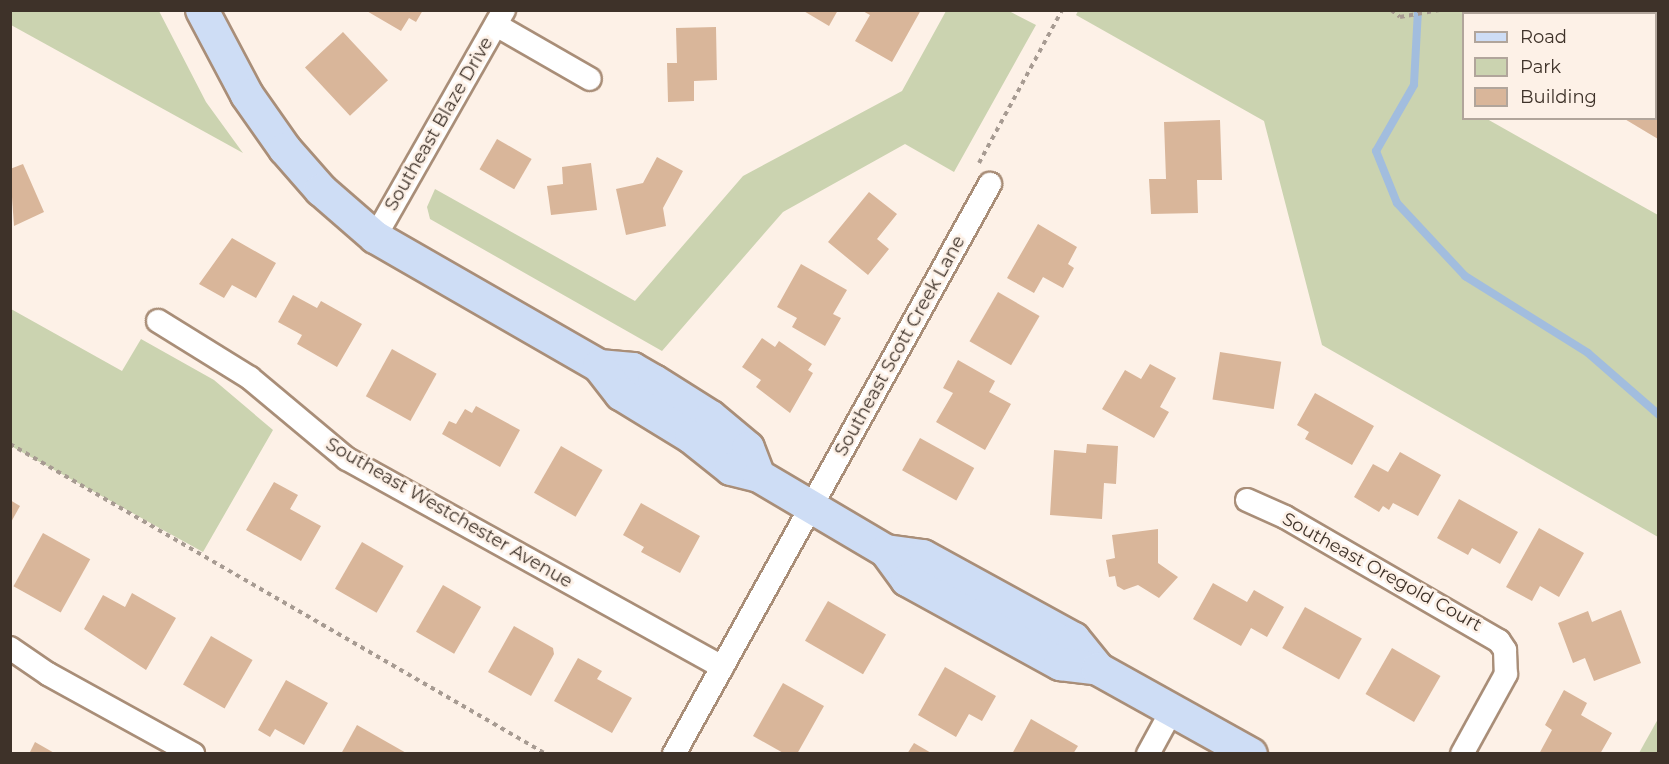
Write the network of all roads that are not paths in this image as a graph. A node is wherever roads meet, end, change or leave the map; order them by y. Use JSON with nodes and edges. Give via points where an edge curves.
{"nodes":[{"id":1,"x":202,"y":10,"type":"edge"},
{"id":2,"x":500,"y":18,"type":"edge"},
{"id":3,"x":590,"y":79,"type":"dead end"},
{"id":4,"x":981,"y":179,"type":"road end"},
{"id":5,"x":375,"y":237,"type":"junction"},
{"id":6,"x":158,"y":321,"type":"dead end"},
{"id":7,"x":1247,"y":500,"type":"dead end"},
{"id":8,"x":809,"y":509,"type":"junction"},
{"id":9,"x":10,"y":648,"type":"edge"},
{"id":10,"x":722,"y":667,"type":"junction"},
{"id":11,"x":1172,"y":710,"type":"junction"},
{"id":12,"x":193,"y":753,"type":"edge"},
{"id":13,"x":674,"y":753,"type":"edge"},
{"id":14,"x":1148,"y":753,"type":"edge"},
{"id":15,"x":1251,"y":753,"type":"edge"},
{"id":16,"x":1462,"y":753,"type":"edge"}],
"edges":[{"from":1,"to":5,"type":"street","via":[[247,95],[285,149],[321,190]]},
{"from":2,"to":3,"type":"street"},
{"from":2,"to":5,"type":"street","name":"Southeast Blaze Drive"},
{"from":4,"to":8,"type":"street","name":"Southeast Scott Creek Lane"},
{"from":5,"to":8,"type":"street","via":[[599,366],[633,369],[711,417],[748,448],[759,476]]},
{"from":6,"to":10,"type":"street","name":"Southeast Westchester Avenue","via":[[250,378],[347,459]]},
{"from":7,"to":16,"type":"street","name":"Southeast Oregold Court","via":[[1295,522],[1499,641],[1505,650],[1506,674]]},
{"from":8,"to":10,"type":"street","name":"Southeast Scott Creek Lane"},
{"from":8,"to":11,"type":"street","via":[[886,550],[907,580],[1060,664],[1098,669]]},
{"from":9,"to":12,"type":"street","via":[[48,674]]},
{"from":10,"to":13,"type":"street","name":"Southeast Scott Creek Lane"},
{"from":11,"to":14,"type":"street"},
{"from":11,"to":15,"type":"street"}]}
